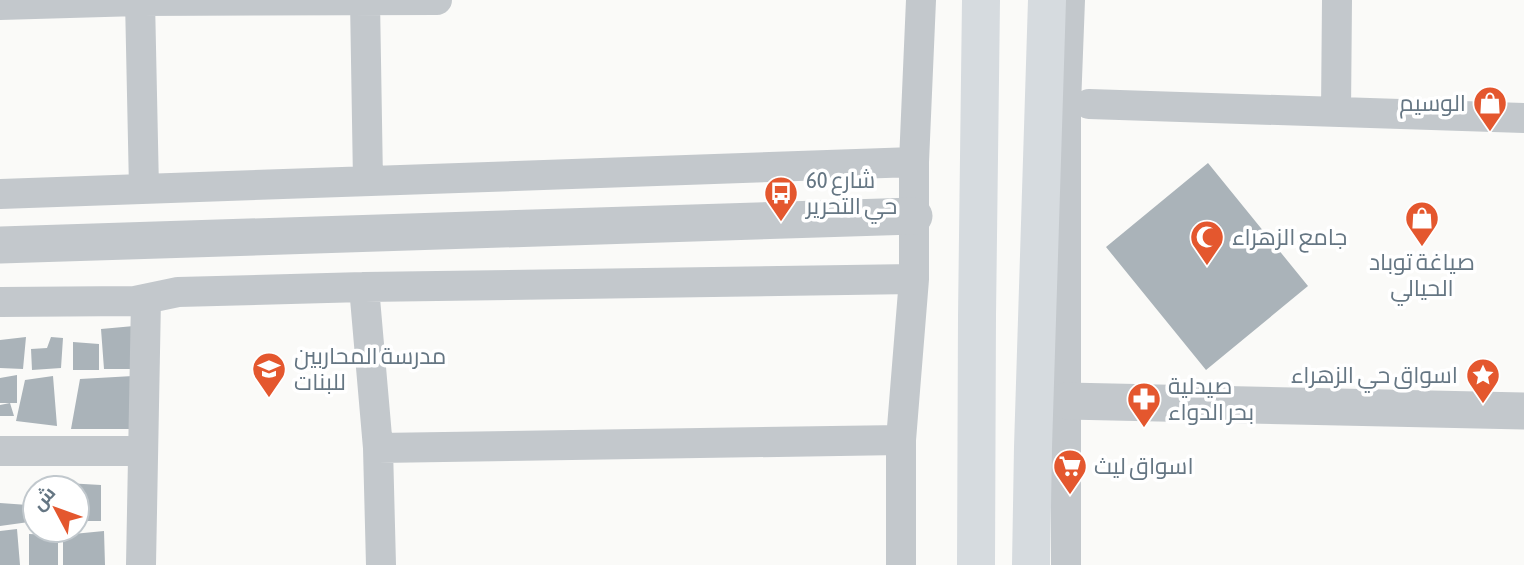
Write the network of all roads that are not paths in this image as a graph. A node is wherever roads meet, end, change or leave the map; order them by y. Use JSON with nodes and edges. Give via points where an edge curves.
{"nodes":[{"id":1,"x":437,"y":0,"type":"edge"},
{"id":2,"x":921,"y":0,"type":"edge"},
{"id":3,"x":981,"y":0,"type":"edge"},
{"id":4,"x":1047,"y":0,"type":"edge"},
{"id":5,"x":1070,"y":0,"type":"edge"},
{"id":6,"x":1337,"y":0,"type":"edge"},
{"id":7,"x":139,"y":1,"type":"edge"},
{"id":8,"x":365,"y":1,"type":"edge"},
{"id":9,"x":0,"y":5,"type":"edge"},
{"id":10,"x":1089,"y":104,"type":"dead end"},
{"id":11,"x":1336,"y":112,"type":"junction"},
{"id":12,"x":1524,"y":118,"type":"edge"},
{"id":13,"x":914,"y":162,"type":"junction"},
{"id":14,"x":368,"y":181,"type":"junction"},
{"id":15,"x":144,"y":189,"type":"junction"},
{"id":16,"x":0,"y":194,"type":"edge"},
{"id":17,"x":914,"y":216,"type":"junction"},
{"id":18,"x":0,"y":245,"type":"edge"},
{"id":19,"x":914,"y":279,"type":"junction"},
{"id":20,"x":363,"y":287,"type":"junction"},
{"id":21,"x":146,"y":299,"type":"junction"},
{"id":22,"x":0,"y":302,"type":"edge"},
{"id":23,"x":1067,"y":401,"type":"junction"},
{"id":24,"x":1524,"y":411,"type":"edge"},
{"id":25,"x":901,"y":440,"type":"junction"},
{"id":26,"x":377,"y":448,"type":"junction"},
{"id":27,"x":0,"y":451,"type":"edge"},
{"id":28,"x":143,"y":451,"type":"junction"},
{"id":29,"x":141,"y":565,"type":"edge"},
{"id":30,"x":381,"y":565,"type":"edge"},
{"id":31,"x":901,"y":565,"type":"edge"},
{"id":32,"x":976,"y":565,"type":"edge"},
{"id":33,"x":1031,"y":565,"type":"edge"},
{"id":34,"x":1066,"y":565,"type":"edge"}],
"edges":[{"from":1,"to":8,"type":"street"},
{"from":2,"to":13,"type":"street"},
{"from":3,"to":32,"type":"main road"},
{"from":4,"to":33,"type":"main road"},
{"from":5,"to":23,"type":"street"},
{"from":6,"to":11,"type":"street"},
{"from":7,"to":8,"type":"street"},
{"from":7,"to":9,"type":"street"},
{"from":7,"to":15,"type":"street"},
{"from":8,"to":14,"type":"street"},
{"from":10,"to":11,"type":"street"},
{"from":11,"to":12,"type":"street"},
{"from":13,"to":14,"type":"street"},
{"from":13,"to":17,"type":"street"},
{"from":14,"to":15,"type":"street"},
{"from":15,"to":16,"type":"street"},
{"from":17,"to":18,"type":"street"},
{"from":17,"to":19,"type":"street"},
{"from":19,"to":20,"type":"street"},
{"from":19,"to":25,"type":"street"},
{"from":20,"to":21,"type":"street","via":[[178,292]]},
{"from":20,"to":26,"type":"street"},
{"from":21,"to":22,"type":"street"},
{"from":21,"to":28,"type":"street"},
{"from":23,"to":24,"type":"street"},
{"from":23,"to":34,"type":"street"},
{"from":25,"to":26,"type":"street"},
{"from":25,"to":31,"type":"street"},
{"from":26,"to":30,"type":"street"},
{"from":27,"to":28,"type":"street"},
{"from":28,"to":29,"type":"street"}]}
